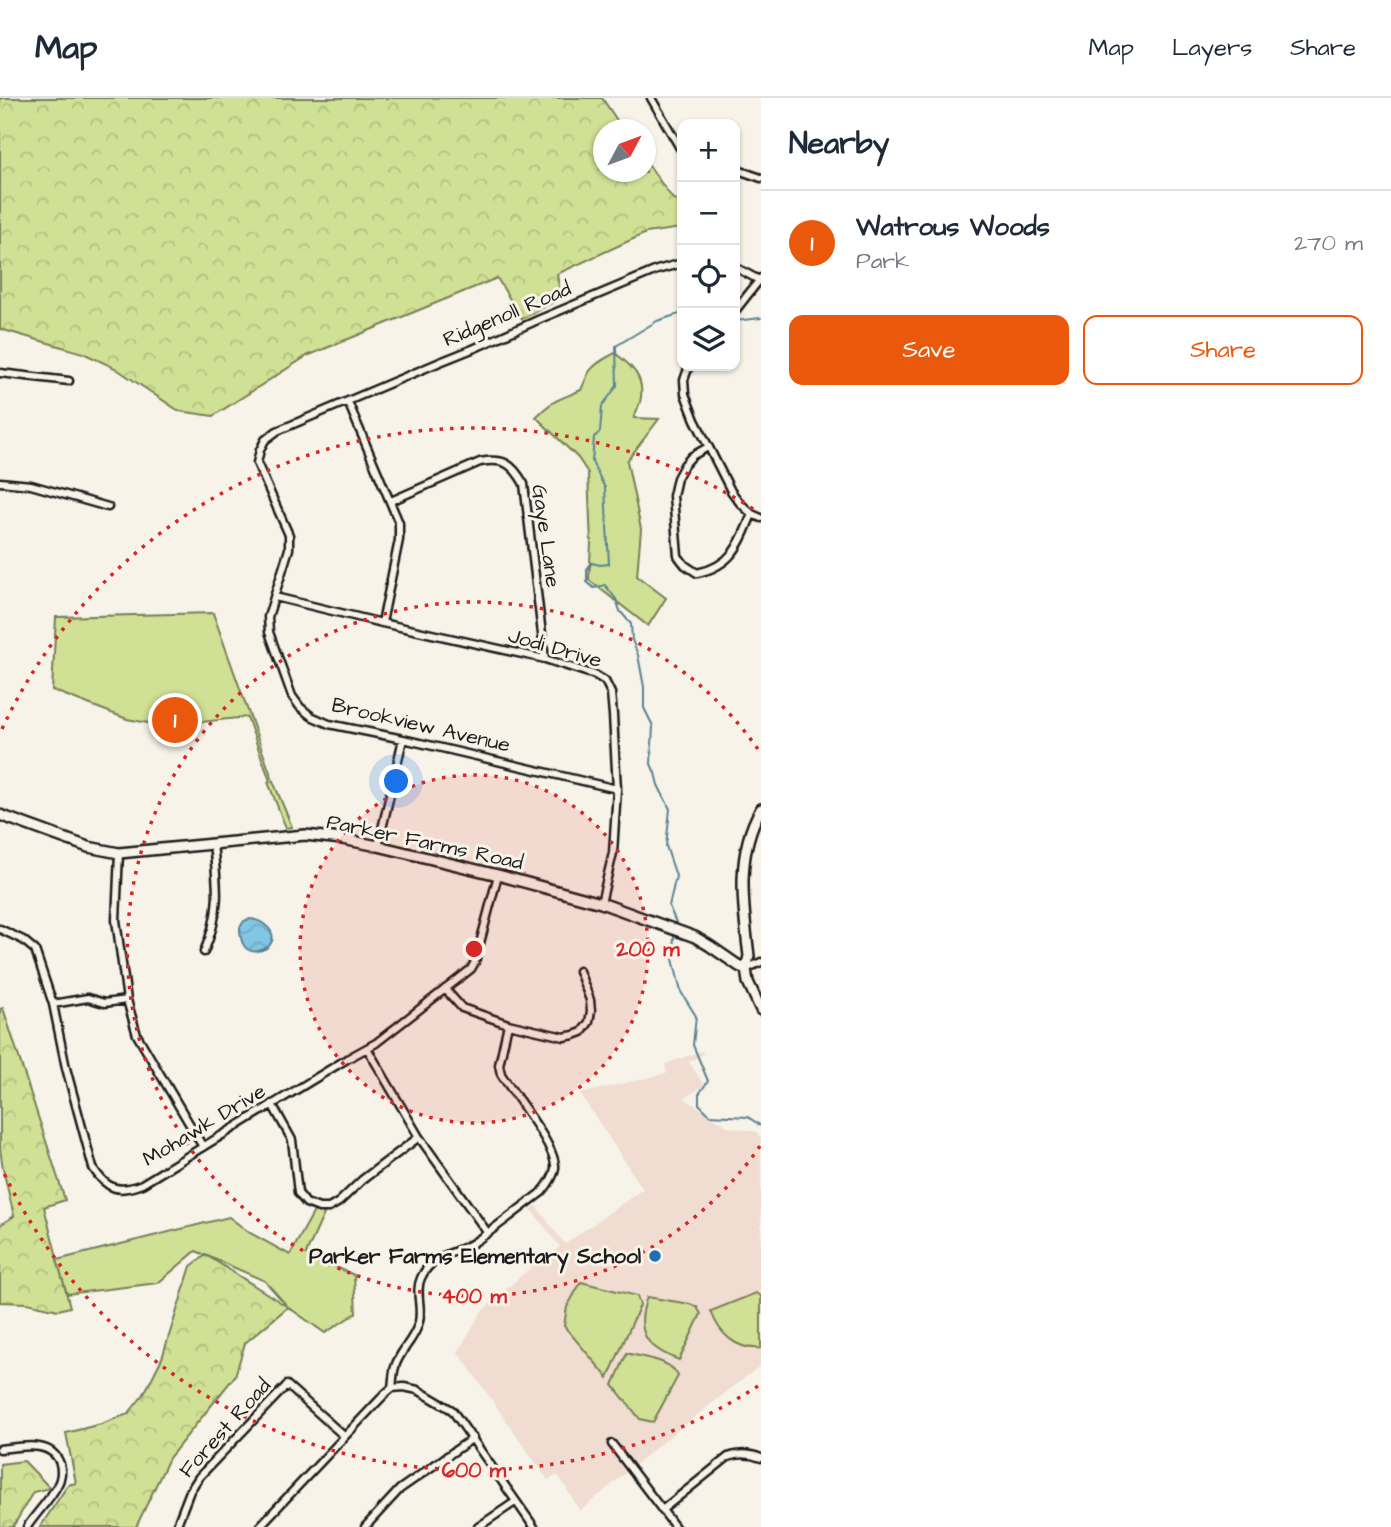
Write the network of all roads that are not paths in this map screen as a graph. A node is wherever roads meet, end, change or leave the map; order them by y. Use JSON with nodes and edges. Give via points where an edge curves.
{"nodes":[{"id":1,"x":651,"y":98,"type":"edge"},
{"id":2,"x":677,"y":143,"type":"edge"},
{"id":3,"x":740,"y":171,"type":"edge"},
{"id":4,"x":761,"y":178,"type":"edge"},
{"id":5,"x":677,"y":264,"type":"edge"},
{"id":6,"x":740,"y":269,"type":"edge"},
{"id":7,"x":760,"y":279,"type":"edge"},
{"id":8,"x":737,"y":308,"type":"edge"},
{"id":9,"x":687,"y":371,"type":"edge"},
{"id":10,"x":0,"y":373,"type":"edge"},
{"id":11,"x":69,"y":381,"type":"dead end"},
{"id":12,"x":348,"y":402,"type":"junction"},
{"id":13,"x":708,"y":447,"type":"junction"},
{"id":14,"x":0,"y":482,"type":"edge"},
{"id":15,"x":391,"y":500,"type":"junction"},
{"id":16,"x":108,"y":507,"type":"dead end"},
{"id":17,"x":752,"y":514,"type":"junction"},
{"id":18,"x":761,"y":518,"type":"edge"},
{"id":19,"x":275,"y":597,"type":"junction"},
{"id":20,"x":382,"y":623,"type":"junction"},
{"id":21,"x":545,"y":659,"type":"junction"},
{"id":22,"x":403,"y":739,"type":"junction"},
{"id":23,"x":617,"y":789,"type":"junction"},
{"id":24,"x":761,"y":809,"type":"edge"},
{"id":25,"x":0,"y":815,"type":"edge"},
{"id":26,"x":213,"y":844,"type":"junction"},
{"id":27,"x":378,"y":846,"type":"junction"},
{"id":28,"x":119,"y":853,"type":"junction"},
{"id":29,"x":498,"y":875,"type":"junction"},
{"id":30,"x":601,"y":903,"type":"junction"},
{"id":31,"x":0,"y":929,"type":"edge"},
{"id":32,"x":204,"y":953,"type":"dead end"},
{"id":33,"x":761,"y":962,"type":"edge"},
{"id":34,"x":746,"y":969,"type":"junction"},
{"id":35,"x":579,"y":971,"type":"dead end"},
{"id":36,"x":445,"y":989,"type":"junction"},
{"id":37,"x":127,"y":1000,"type":"junction"},
{"id":38,"x":53,"y":1004,"type":"junction"},
{"id":39,"x":761,"y":1010,"type":"edge"},
{"id":40,"x":508,"y":1024,"type":"junction"},
{"id":41,"x":367,"y":1048,"type":"junction"},
{"id":42,"x":272,"y":1104,"type":"junction"},
{"id":43,"x":419,"y":1137,"type":"junction"},
{"id":44,"x":203,"y":1147,"type":"junction"},
{"id":45,"x":487,"y":1232,"type":"junction"},
{"id":46,"x":392,"y":1388,"type":"junction"},
{"id":47,"x":344,"y":1436,"type":"junction"},
{"id":48,"x":473,"y":1438,"type":"junction"},
{"id":49,"x":612,"y":1444,"type":"dead end"},
{"id":50,"x":0,"y":1449,"type":"edge"},
{"id":51,"x":761,"y":1458,"type":"edge"},
{"id":52,"x":516,"y":1502,"type":"junction"},
{"id":53,"x":662,"y":1510,"type":"junction"},
{"id":54,"x":27,"y":1527,"type":"edge"},
{"id":55,"x":176,"y":1527,"type":"edge"},
{"id":56,"x":259,"y":1527,"type":"edge"},
{"id":57,"x":365,"y":1527,"type":"edge"},
{"id":58,"x":478,"y":1527,"type":"edge"},
{"id":59,"x":534,"y":1527,"type":"edge"},
{"id":60,"x":675,"y":1527,"type":"edge"}],
"edges":[{"from":1,"to":2,"type":"street"},
{"from":3,"to":4,"type":"street"},
{"from":5,"to":12,"type":"street","name":"Ridgenoll Road"},
{"from":6,"to":7,"type":"street"},
{"from":7,"to":8,"type":"street"},
{"from":9,"to":13,"type":"street","via":[[684,394]]},
{"from":10,"to":11,"type":"street"},
{"from":12,"to":15,"type":"street"},
{"from":12,"to":19,"type":"street","name":"Brookview Avenue","via":[[277,431],[260,450],[257,463],[289,535]]},
{"from":13,"to":17,"type":"street","via":[[731,491]]},
{"from":13,"to":17,"type":"street","via":[[692,456],[677,478],[673,496],[678,556],[697,573],[710,571],[739,546]]},
{"from":14,"to":16,"type":"street","via":[[31,485]]},
{"from":15,"to":20,"type":"street","via":[[399,540]]},
{"from":15,"to":21,"type":"street","name":"Gaye Lane","via":[[480,461],[507,463],[516,470],[524,484]]},
{"from":17,"to":18,"type":"street"},
{"from":19,"to":20,"type":"street","name":"Jodi Drive"},
{"from":19,"to":22,"type":"street","name":"Brookview Avenue","via":[[268,617],[269,632],[300,707],[329,724]]},
{"from":20,"to":21,"type":"street","name":"Jodi Drive"},
{"from":21,"to":23,"type":"street","name":"Jodi Drive","via":[[605,681],[611,693]]},
{"from":22,"to":23,"type":"street","name":"Brookview Avenue"},
{"from":22,"to":27,"type":"street"},
{"from":23,"to":30,"type":"street","name":"Jodi Drive","via":[[613,853]]},
{"from":24,"to":34,"type":"street","via":[[744,851]]},
{"from":25,"to":28,"type":"street","name":"Parker Farms Road","via":[[88,847]]},
{"from":26,"to":27,"type":"street","name":"Parker Farms Road","via":[[305,835]]},
{"from":26,"to":28,"type":"street","name":"Parker Farms Road"},
{"from":26,"to":32,"type":"street","via":[[217,913]]},
{"from":27,"to":29,"type":"street","name":"Parker Farms Road"},
{"from":28,"to":37,"type":"street","via":[[116,920]]},
{"from":29,"to":30,"type":"street","name":"Parker Farms Road"},
{"from":29,"to":36,"type":"street","name":"Mohawk Drive","via":[[475,962]]},
{"from":30,"to":34,"type":"street","name":"Parker Farms Road","via":[[695,937]]},
{"from":31,"to":38,"type":"street","name":"Mohawk Drive","via":[[35,950]]},
{"from":33,"to":34,"type":"street"},
{"from":34,"to":39,"type":"street"},
{"from":35,"to":40,"type":"street","via":[[592,1011],[582,1032],[564,1037]]},
{"from":36,"to":40,"type":"street","via":[[462,1008]]},
{"from":36,"to":41,"type":"street","name":"Mohawk Drive"},
{"from":37,"to":38,"type":"street","via":[[104,1003],[88,998]]},
{"from":37,"to":44,"type":"street","via":[[137,1035]]},
{"from":38,"to":44,"type":"street","name":"Mohawk Drive","via":[[66,1068],[99,1178],[107,1185],[128,1189]]},
{"from":40,"to":45,"type":"street","via":[[501,1074],[550,1147],[555,1167],[542,1192]]},
{"from":41,"to":42,"type":"street","name":"Mohawk Drive"},
{"from":41,"to":43,"type":"street"},
{"from":42,"to":43,"type":"street","via":[[292,1140],[298,1192],[306,1203],[319,1208],[339,1202]]},
{"from":42,"to":44,"type":"street","name":"Mohawk Drive"},
{"from":43,"to":45,"type":"street"},
{"from":45,"to":46,"type":"street","via":[[428,1266],[418,1288],[419,1323],[395,1366]]},
{"from":46,"to":47,"type":"street"},
{"from":46,"to":48,"type":"street","via":[[418,1390],[453,1410]]},
{"from":47,"to":55,"type":"street","name":"Forest Road","via":[[288,1385],[199,1477]]},
{"from":47,"to":56,"type":"street"},
{"from":48,"to":52,"type":"street"},
{"from":48,"to":57,"type":"street","via":[[400,1489]]},
{"from":49,"to":53,"type":"street"},
{"from":50,"to":54,"type":"street","via":[[46,1448],[60,1464],[58,1485]]},
{"from":51,"to":53,"type":"street","via":[[747,1454],[728,1457]]},
{"from":52,"to":58,"type":"street"},
{"from":52,"to":59,"type":"street"},
{"from":53,"to":60,"type":"street"}]}
